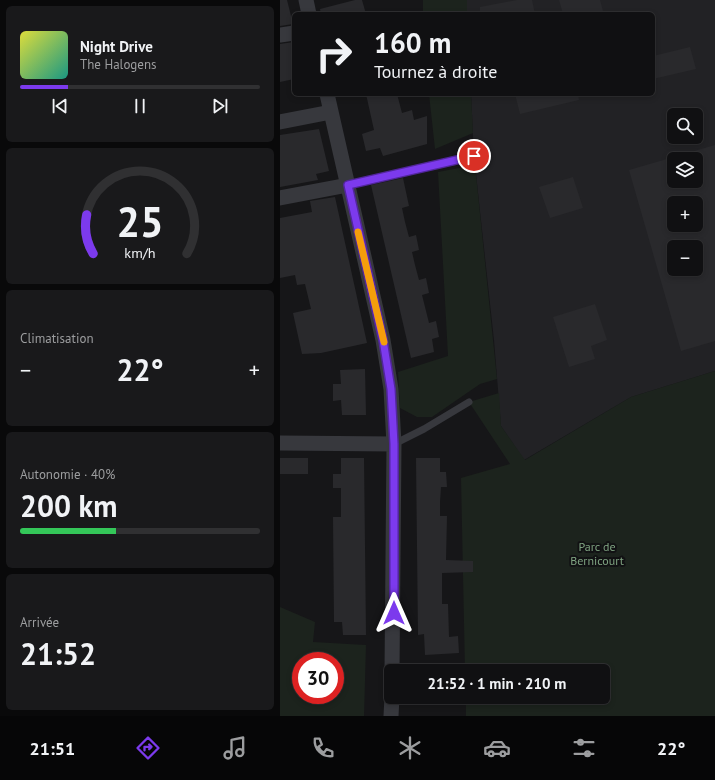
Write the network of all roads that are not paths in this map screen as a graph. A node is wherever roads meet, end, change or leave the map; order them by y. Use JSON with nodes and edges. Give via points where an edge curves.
{"nodes":[{"id":1,"x":306,"y":0,"type":"edge"},
{"id":2,"x":309,"y":12,"type":"edge"},
{"id":3,"x":292,"y":33,"type":"edge"},
{"id":4,"x":280,"y":35,"type":"edge"},
{"id":5,"x":327,"y":96,"type":"edge"},
{"id":6,"x":331,"y":112,"type":"junction"},
{"id":7,"x":280,"y":122,"type":"edge"},
{"id":8,"x":474,"y":156,"type":"dead end"},
{"id":9,"x":348,"y":185,"type":"junction"},
{"id":10,"x":280,"y":198,"type":"edge"},
{"id":11,"x":469,"y":402,"type":"dead end"},
{"id":12,"x":280,"y":443,"type":"edge"},
{"id":13,"x":394,"y":444,"type":"junction"},
{"id":14,"x":392,"y":664,"type":"edge"},
{"id":15,"x":392,"y":704,"type":"edge"},
{"id":16,"x":391,"y":716,"type":"edge"}],
"edges":[{"from":1,"to":2,"type":"street"},
{"from":3,"to":4,"type":"street"},
{"from":5,"to":6,"type":"street"},
{"from":6,"to":7,"type":"street"},
{"from":6,"to":9,"type":"street"},
{"from":8,"to":9,"type":"lane"},
{"from":9,"to":10,"type":"street"},
{"from":9,"to":13,"type":"street","via":[[388,361]]},
{"from":11,"to":13,"type":"lane"},
{"from":12,"to":13,"type":"street"},
{"from":13,"to":14,"type":"street"},
{"from":15,"to":16,"type":"street"}]}
